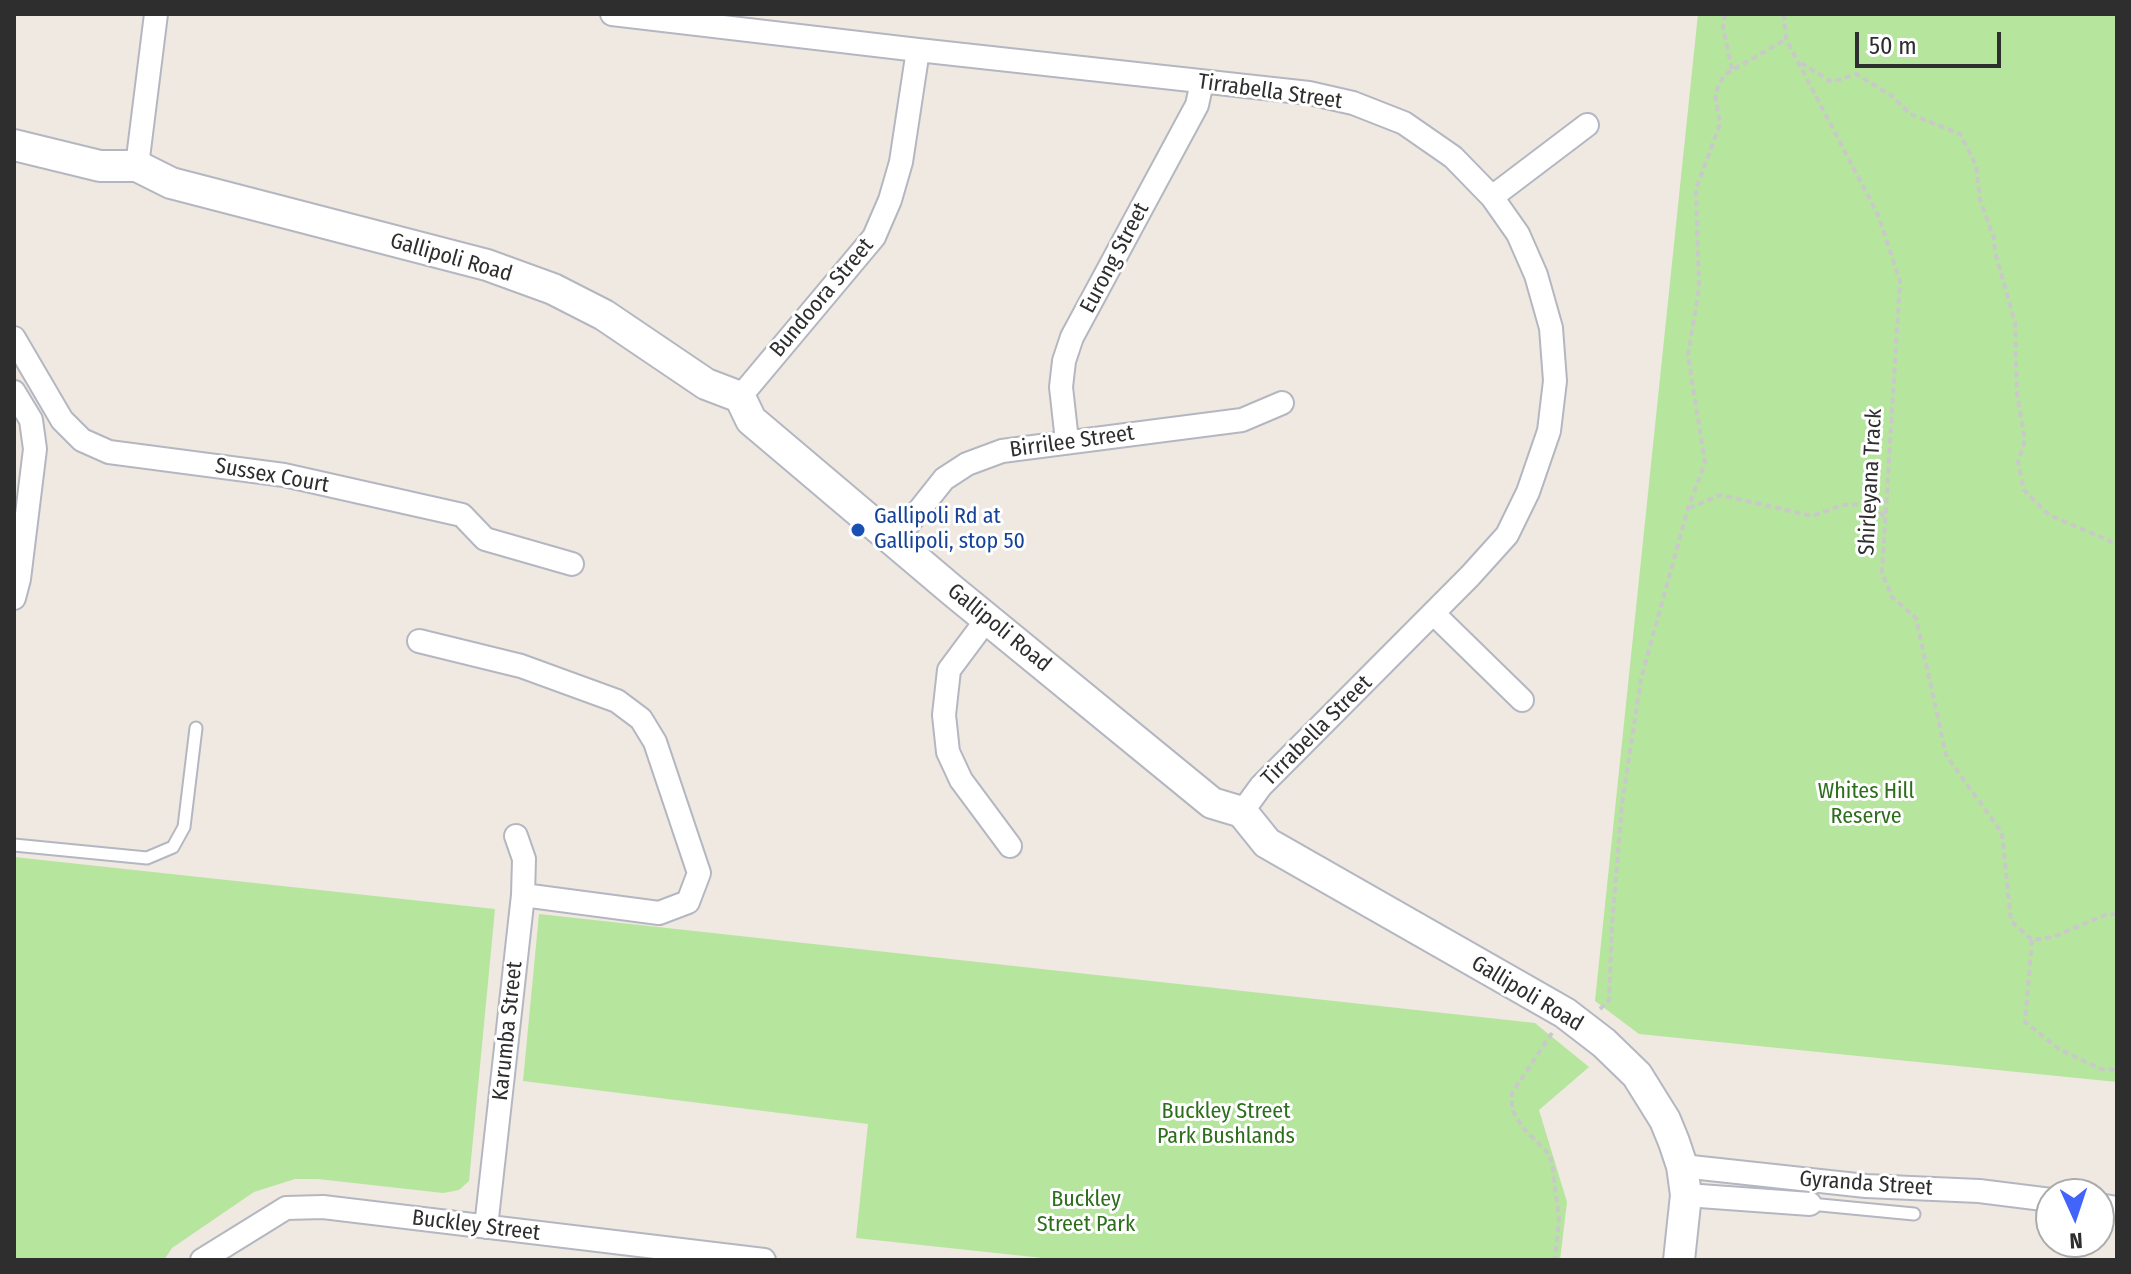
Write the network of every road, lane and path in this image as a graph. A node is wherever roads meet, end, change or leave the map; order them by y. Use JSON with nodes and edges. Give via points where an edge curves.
{"nodes":[{"id":1,"x":156,"y":14,"type":"edge"},
{"id":2,"x":612,"y":14,"type":"edge"},
{"id":3,"x":1725,"y":14,"type":"edge"},
{"id":4,"x":1784,"y":14,"type":"edge"},
{"id":5,"x":1786,"y":39,"type":"junction"},
{"id":6,"x":918,"y":50,"type":"junction"},
{"id":7,"x":1798,"y":61,"type":"junction"},
{"id":8,"x":1732,"y":69,"type":"junction"},
{"id":9,"x":1202,"y":82,"type":"junction"},
{"id":10,"x":1587,"y":125,"type":"dead end"},
{"id":11,"x":14,"y":145,"type":"edge"},
{"id":12,"x":137,"y":166,"type":"junction"},
{"id":13,"x":1492,"y":197,"type":"junction"},
{"id":14,"x":14,"y":338,"type":"edge"},
{"id":15,"x":14,"y":392,"type":"edge"},
{"id":16,"x":740,"y":397,"type":"junction"},
{"id":17,"x":1282,"y":403,"type":"dead end"},
{"id":18,"x":1067,"y":441,"type":"junction"},
{"id":19,"x":1688,"y":508,"type":"junction"},
{"id":20,"x":1884,"y":516,"type":"junction"},
{"id":21,"x":894,"y":542,"type":"junction"},
{"id":22,"x":2117,"y":547,"type":"edge"},
{"id":23,"x":572,"y":564,"type":"dead end"},
{"id":24,"x":14,"y":598,"type":"edge"},
{"id":25,"x":1434,"y":614,"type":"junction"},
{"id":26,"x":987,"y":619,"type":"junction"},
{"id":27,"x":419,"y":641,"type":"dead end"},
{"id":28,"x":1522,"y":700,"type":"dead end"},
{"id":29,"x":196,"y":728,"type":"dead end"},
{"id":30,"x":1242,"y":812,"type":"junction"},
{"id":31,"x":516,"y":836,"type":"dead end"},
{"id":32,"x":14,"y":845,"type":"edge"},
{"id":33,"x":1010,"y":846,"type":"dead end"},
{"id":34,"x":523,"y":895,"type":"junction"},
{"id":35,"x":2117,"y":914,"type":"edge"},
{"id":36,"x":2032,"y":940,"type":"junction"},
{"id":37,"x":1574,"y":1020,"type":"junction"},
{"id":38,"x":2117,"y":1070,"type":"edge"},
{"id":39,"x":1684,"y":1180,"type":"junction"},
{"id":40,"x":2035,"y":1198,"type":"edge"},
{"id":41,"x":1810,"y":1204,"type":"joint"},
{"id":42,"x":1914,"y":1214,"type":"dead end"},
{"id":43,"x":486,"y":1227,"type":"junction"},
{"id":44,"x":202,"y":1260,"type":"edge"},
{"id":45,"x":764,"y":1260,"type":"edge"},
{"id":46,"x":1555,"y":1260,"type":"edge"},
{"id":47,"x":1679,"y":1260,"type":"edge"}],
"edges":[{"from":1,"to":12,"type":"street"},
{"from":2,"to":6,"type":"street","name":"Tirrabella Street"},
{"from":3,"to":8,"type":"path"},
{"from":4,"to":5,"type":"path","name":"Shirleyana Track"},
{"from":5,"to":7,"type":"path","name":"Shirleyana Track"},
{"from":5,"to":8,"type":"path"},
{"from":6,"to":9,"type":"street","name":"Tirrabella Street"},
{"from":6,"to":16,"type":"street","name":"Bundoora Street","via":[[901,162],[874,237]]},
{"from":7,"to":20,"type":"path","name":"Shirleyana Track","via":[[1878,215],[1900,281]]},
{"from":7,"to":22,"type":"path","via":[[1832,82],[1856,74],[1910,114],[1960,134],[1976,165],[1980,200],[2015,323],[2017,395],[2025,440],[2018,462],[2024,490],[2049,515]]},
{"from":8,"to":19,"type":"path","via":[[1715,94],[1720,124],[1696,189],[1699,288],[1688,355],[1705,463]]},
{"from":9,"to":13,"type":"street","name":"Tirrabella Street","via":[[1309,93],[1404,123],[1453,157]]},
{"from":9,"to":18,"type":"street","name":"Eurong Street","via":[[1197,105],[1072,337],[1061,387]]},
{"from":10,"to":13,"type":"street"},
{"from":11,"to":12,"type":"street","name":"Gallipoli Road","via":[[100,166]]},
{"from":12,"to":16,"type":"street","name":"Gallipoli Road","via":[[171,183],[487,265],[553,289],[604,315],[706,384]]},
{"from":13,"to":25,"type":"street","name":"Tirrabella Street","via":[[1518,234],[1551,328],[1555,381],[1549,431],[1507,535]]},
{"from":14,"to":23,"type":"street","name":"Sussex Court","via":[[62,420],[82,440],[109,452],[284,475],[462,515],[485,539]]},
{"from":15,"to":24,"type":"street","via":[[31,420],[35,449]]},
{"from":16,"to":21,"type":"street","name":"Gallipoli Road","via":[[751,420]]},
{"from":17,"to":18,"type":"street","name":"Birrilee Street","via":[[1242,420]]},
{"from":18,"to":21,"type":"street","name":"Birrilee Street","via":[[1002,451],[967,464],[944,479]]},
{"from":19,"to":20,"type":"path","via":[[1721,495],[1812,516],[1842,505],[1867,504]]},
{"from":19,"to":37,"type":"path","via":[[1641,679],[1622,804],[1609,1000]]},
{"from":20,"to":36,"type":"path","name":"Shirleyana Track","via":[[1882,573],[1892,597],[1916,618],[1946,755],[2002,833],[2011,921]]},
{"from":21,"to":26,"type":"street","name":"Gallipoli Road"},
{"from":25,"to":28,"type":"street"},
{"from":25,"to":30,"type":"street","name":"Tirrabella Street","via":[[1261,786]]},
{"from":26,"to":30,"type":"street","name":"Gallipoli Road","via":[[1212,803]]},
{"from":26,"to":33,"type":"street","via":[[949,670],[944,715],[948,752],[961,780]]},
{"from":27,"to":34,"type":"street","via":[[521,666],[617,701],[641,719],[655,742],[699,873],[688,902],[659,913]]},
{"from":29,"to":32,"type":"lane","via":[[184,827],[173,847],[147,858]]},
{"from":30,"to":37,"type":"street","name":"Gallipoli Road","via":[[1267,843]]},
{"from":31,"to":34,"type":"street","name":"Karumba Street","via":[[524,859]]},
{"from":34,"to":43,"type":"street","name":"Karumba Street"},
{"from":35,"to":36,"type":"path"},
{"from":36,"to":38,"type":"path","via":[[2025,1022],[2059,1049],[2101,1069]]},
{"from":37,"to":39,"type":"street","name":"Gallipoli Road","via":[[1637,1075],[1665,1120]]},
{"from":37,"to":46,"type":"path","via":[[1512,1093],[1512,1110],[1552,1163],[1559,1219]]},
{"from":39,"to":40,"type":"street","name":"Gyranda Street","via":[[1979,1191]]},
{"from":39,"to":41,"type":"street"},
{"from":39,"to":47,"type":"street","name":"Gallipoli Road"},
{"from":41,"to":42,"type":"lane"},
{"from":43,"to":44,"type":"street","name":"Buckley Street","via":[[323,1207],[286,1208]]},
{"from":43,"to":45,"type":"street","name":"Buckley Street"}]}
